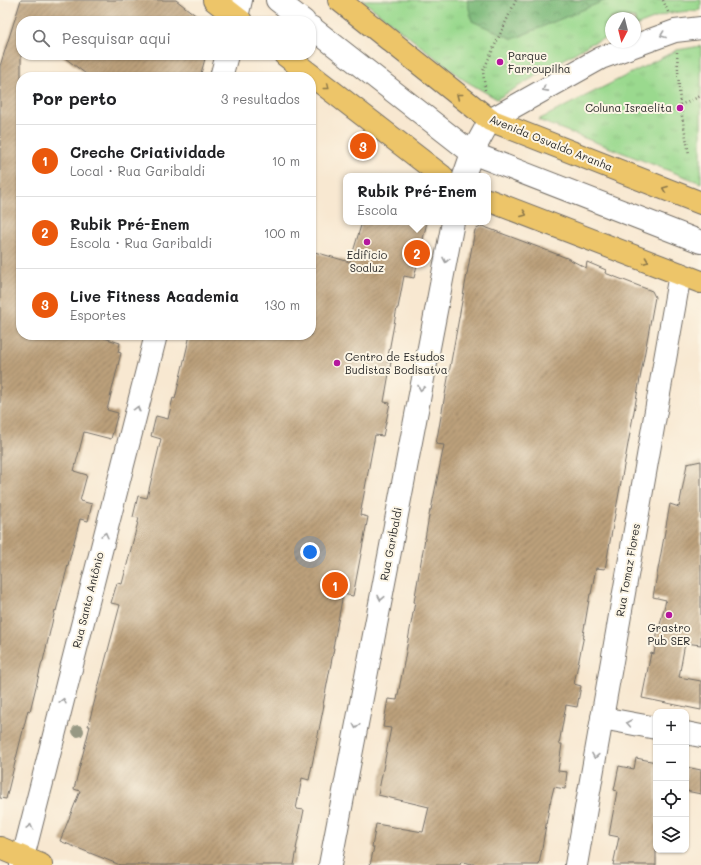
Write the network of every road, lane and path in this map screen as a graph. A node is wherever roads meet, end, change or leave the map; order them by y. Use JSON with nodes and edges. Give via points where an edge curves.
{"nodes":[{"id":1,"x":214,"y":0,"type":"edge"},
{"id":2,"x":277,"y":0,"type":"edge"},
{"id":3,"x":339,"y":0,"type":"edge"},
{"id":4,"x":516,"y":0,"type":"edge"},
{"id":5,"x":238,"y":15,"type":"edge"},
{"id":6,"x":298,"y":16,"type":"edge"},
{"id":7,"x":701,"y":28,"type":"edge"},
{"id":8,"x":316,"y":31,"type":"edge"},
{"id":9,"x":675,"y":31,"type":"junction"},
{"id":10,"x":226,"y":60,"type":"edge"},
{"id":11,"x":291,"y":60,"type":"edge"},
{"id":12,"x":222,"y":72,"type":"edge"},
{"id":13,"x":307,"y":72,"type":"edge"},
{"id":14,"x":316,"y":79,"type":"edge"},
{"id":15,"x":701,"y":96,"type":"edge"},
{"id":16,"x":680,"y":105,"type":"junction"},
{"id":17,"x":490,"y":120,"type":"junction"},
{"id":18,"x":472,"y":153,"type":"junction"},
{"id":19,"x":689,"y":154,"type":"dead end"},
{"id":20,"x":438,"y":173,"type":"edge"},
{"id":21,"x":465,"y":173,"type":"edge"},
{"id":22,"x":491,"y":201,"type":"edge"},
{"id":23,"x":701,"y":203,"type":"edge"},
{"id":24,"x":452,"y":225,"type":"edge"},
{"id":25,"x":701,"y":242,"type":"edge"},
{"id":26,"x":680,"y":274,"type":"junction"},
{"id":27,"x":701,"y":282,"type":"edge"},
{"id":28,"x":155,"y":340,"type":"edge"},
{"id":29,"x":602,"y":718,"type":"junction"},
{"id":30,"x":653,"y":727,"type":"edge"},
{"id":31,"x":689,"y":734,"type":"edge"},
{"id":32,"x":701,"y":736,"type":"edge"},
{"id":33,"x":0,"y":848,"type":"edge"},
{"id":34,"x":28,"y":863,"type":"edge"},
{"id":35,"x":330,"y":865,"type":"edge"},
{"id":36,"x":576,"y":865,"type":"edge"}],
"edges":[{"from":1,"to":5,"type":"main road"},
{"from":2,"to":6,"type":"street"},
{"from":17,"to":3,"type":"main road","name":"Avenida Osvaldo Aranha","one_way":true},
{"from":4,"to":17,"type":"path","via":[[483,71]]},
{"from":7,"to":9,"type":"street"},
{"from":8,"to":18,"type":"street"},
{"from":9,"to":16,"type":"path"},
{"from":9,"to":17,"type":"street","one_way":true,"via":[[601,58]]},
{"from":10,"to":12,"type":"street"},
{"from":11,"to":13,"type":"main road","one_way":true},
{"from":14,"to":20,"type":"main road","one_way":true},
{"from":15,"to":16,"type":"path"},
{"from":16,"to":19,"type":"path"},
{"from":17,"to":18,"type":"street"},
{"from":23,"to":17,"type":"main road","name":"Avenida Osvaldo Aranha","one_way":true},
{"from":18,"to":21,"type":"street"},
{"from":18,"to":25,"type":"street"},
{"from":22,"to":26,"type":"main road","one_way":true},
{"from":24,"to":35,"type":"street","name":"Rua Garibaldi","one_way":true},
{"from":26,"to":27,"type":"main road"},
{"from":26,"to":29,"type":"street","name":"Rua Tomaz Flores"},
{"from":34,"to":28,"type":"street","name":"Rua Santo Antônio","one_way":true},
{"from":30,"to":29,"type":"street","one_way":true},
{"from":29,"to":36,"type":"street","name":"Rua Tomaz Flores","one_way":true},
{"from":31,"to":32,"type":"street"},
{"from":33,"to":34,"type":"main road"}]}
